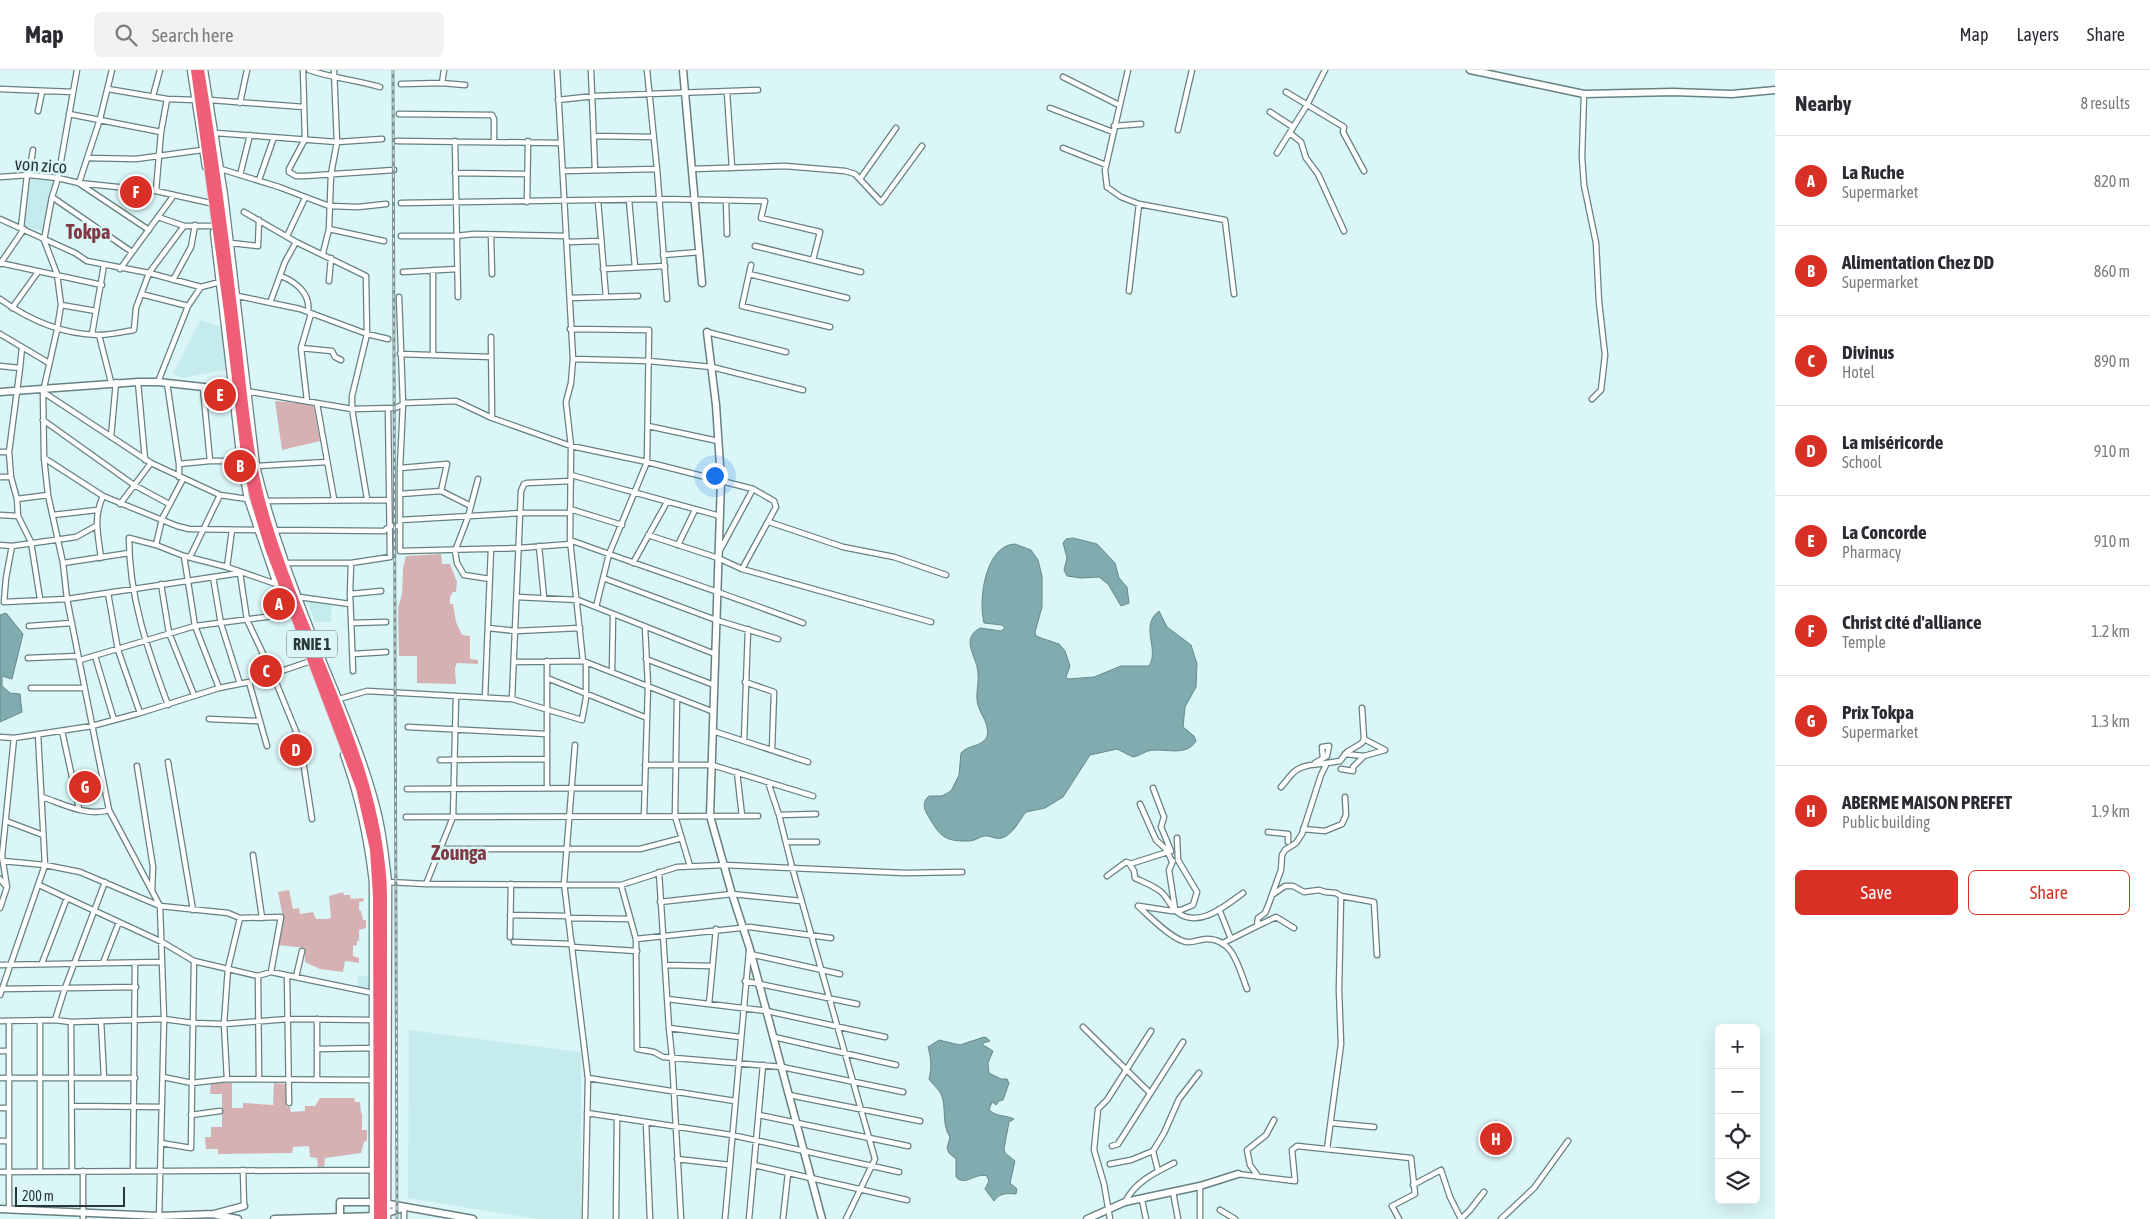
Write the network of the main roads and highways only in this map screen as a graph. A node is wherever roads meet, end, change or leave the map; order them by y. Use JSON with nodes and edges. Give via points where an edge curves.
{"nodes":[{"id":1,"x":195,"y":70,"type":"edge"},
{"id":2,"x":200,"y":70,"type":"edge"},
{"id":3,"x":240,"y":391,"type":"junction"},
{"id":4,"x":380,"y":1203,"type":"junction"},
{"id":5,"x":380,"y":1217,"type":"edge"}],
"edges":[{"from":1,"to":3,"type":"highway","number":"RNIE 1"},
{"from":2,"to":3,"type":"highway","number":"RNIE 1","via":[[219,196]]},
{"from":3,"to":4,"type":"highway","number":"RNIE 1","via":[[246,462],[255,501],[282,583],[360,788],[371,836],[377,881]]},
{"from":3,"to":4,"type":"highway","number":"RNIE 1","via":[[261,499],[292,591],[337,700],[368,796],[382,867]]},
{"from":4,"to":5,"type":"highway","number":"RNIE 1"}]}
